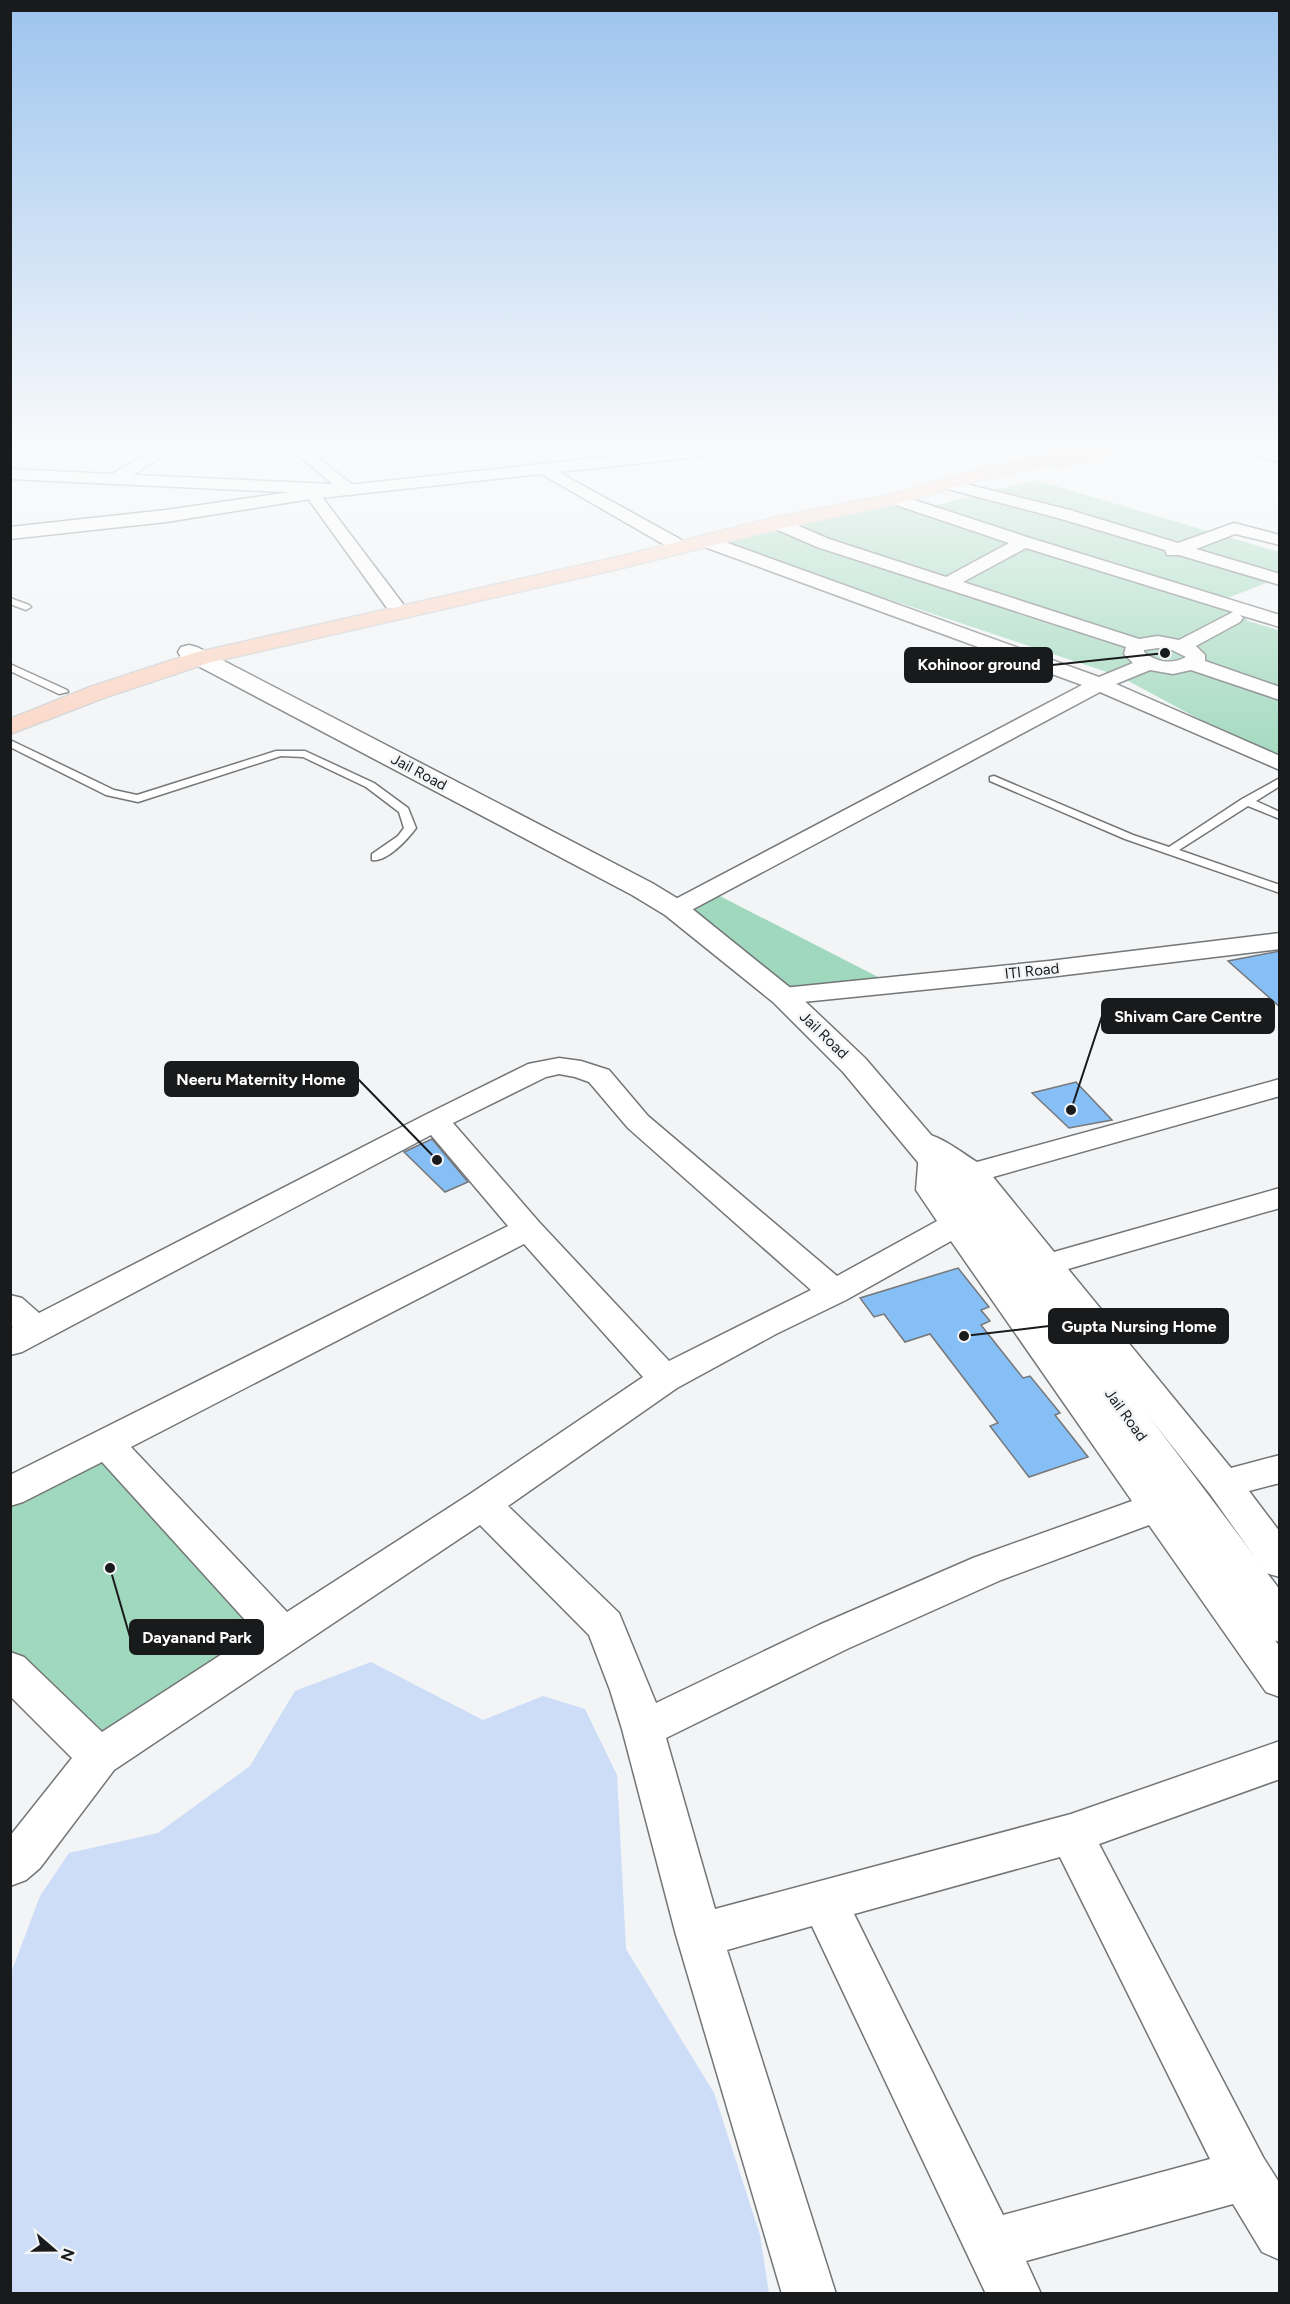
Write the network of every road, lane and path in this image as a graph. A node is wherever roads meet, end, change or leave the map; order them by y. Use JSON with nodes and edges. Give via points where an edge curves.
{"nodes":[{"id":1,"x":360,"y":560,"type":"edge"},
{"id":2,"x":598,"y":560,"type":"edge"},
{"id":3,"x":622,"y":560,"type":"edge"},
{"id":4,"x":756,"y":560,"type":"edge"},
{"id":5,"x":875,"y":560,"type":"edge"},
{"id":6,"x":992,"y":560,"type":"edge"},
{"id":7,"x":1080,"y":560,"type":"edge"},
{"id":8,"x":1151,"y":560,"type":"edge"},
{"id":9,"x":1212,"y":560,"type":"edge"},
{"id":10,"x":1120,"y":572,"type":"junction"},
{"id":11,"x":1280,"y":580,"type":"edge"},
{"id":12,"x":948,"y":583,"type":"junction"},
{"id":13,"x":1280,"y":593,"type":"edge"},
{"id":14,"x":10,"y":601,"type":"edge"},
{"id":15,"x":1262,"y":602,"type":"junction"},
{"id":16,"x":394,"y":604,"type":"junction"},
{"id":17,"x":26,"y":607,"type":"dead end"},
{"id":18,"x":1228,"y":611,"type":"junction"},
{"id":19,"x":1276,"y":620,"type":"edge"},
{"id":20,"x":1138,"y":645,"type":"junction"},
{"id":21,"x":196,"y":655,"type":"junction"},
{"id":22,"x":1187,"y":655,"type":"junction"},
{"id":23,"x":1148,"y":664,"type":"junction"},
{"id":24,"x":10,"y":667,"type":"edge"},
{"id":25,"x":1099,"y":684,"type":"junction"},
{"id":26,"x":63,"y":692,"type":"junction"},
{"id":27,"x":1280,"y":694,"type":"edge"},
{"id":28,"x":10,"y":709,"type":"edge"},
{"id":29,"x":10,"y":727,"type":"edge"},
{"id":30,"x":10,"y":743,"type":"edge"},
{"id":31,"x":1280,"y":764,"type":"edge"},
{"id":32,"x":994,"y":779,"type":"dead end"},
{"id":33,"x":1280,"y":781,"type":"edge"},
{"id":34,"x":1246,"y":801,"type":"junction"},
{"id":35,"x":1280,"y":816,"type":"edge"},
{"id":36,"x":1170,"y":851,"type":"junction"},
{"id":37,"x":376,"y":857,"type":"dead end"},
{"id":38,"x":1280,"y":889,"type":"edge"},
{"id":39,"x":675,"y":909,"type":"junction"},
{"id":40,"x":1280,"y":941,"type":"edge"},
{"id":41,"x":783,"y":996,"type":"junction"},
{"id":42,"x":1280,"y":1087,"type":"edge"},
{"id":43,"x":435,"y":1121,"type":"junction"},
{"id":44,"x":925,"y":1148,"type":"junction"},
{"id":45,"x":1280,"y":1198,"type":"edge"},
{"id":46,"x":966,"y":1199,"type":"junction"},
{"id":47,"x":528,"y":1229,"type":"junction"},
{"id":48,"x":1049,"y":1264,"type":"junction"},
{"id":49,"x":834,"y":1292,"type":"junction"},
{"id":50,"x":10,"y":1306,"type":"edge"},
{"id":51,"x":23,"y":1336,"type":"edge"},
{"id":52,"x":665,"y":1379,"type":"junction"},
{"id":53,"x":106,"y":1443,"type":"junction"},
{"id":54,"x":1280,"y":1469,"type":"edge"},
{"id":55,"x":1223,"y":1484,"type":"junction"},
{"id":56,"x":10,"y":1492,"type":"edge"},
{"id":57,"x":483,"y":1504,"type":"junction"},
{"id":58,"x":1156,"y":1507,"type":"junction"},
{"id":59,"x":1280,"y":1562,"type":"edge"},
{"id":60,"x":1280,"y":1624,"type":"edge"},
{"id":61,"x":284,"y":1635,"type":"junction"},
{"id":62,"x":10,"y":1669,"type":"edge"},
{"id":63,"x":1280,"y":1680,"type":"edge"},
{"id":64,"x":643,"y":1730,"type":"junction"},
{"id":65,"x":99,"y":1757,"type":"junction"},
{"id":66,"x":1280,"y":1760,"type":"edge"},
{"id":67,"x":1071,"y":1834,"type":"junction"},
{"id":68,"x":10,"y":1865,"type":"edge"},
{"id":69,"x":824,"y":1901,"type":"junction"},
{"id":70,"x":699,"y":1935,"type":"junction"},
{"id":71,"x":1245,"y":2175,"type":"junction"},
{"id":72,"x":1280,"y":2234,"type":"edge"},
{"id":73,"x":991,"y":2244,"type":"junction"},
{"id":74,"x":808,"y":2294,"type":"edge"},
{"id":75,"x":1014,"y":2294,"type":"edge"}],
"edges":[{"from":1,"to":16,"type":"street"},
{"from":2,"to":16,"type":"main road"},
{"from":3,"to":21,"type":"main road"},
{"from":4,"to":25,"type":"street"},
{"from":5,"to":12,"type":"street"},
{"from":6,"to":12,"type":"street"},
{"from":7,"to":10,"type":"street"},
{"from":8,"to":10,"type":"street"},
{"from":9,"to":11,"type":"street"},
{"from":10,"to":18,"type":"street"},
{"from":12,"to":20,"type":"street"},
{"from":13,"to":15,"type":"street"},
{"from":14,"to":17,"type":"lane"},
{"from":15,"to":18,"type":"street","via":[[1240,600]]},
{"from":15,"to":19,"type":"street","via":[[1276,610]]},
{"from":16,"to":21,"type":"main road"},
{"from":18,"to":19,"type":"street","via":[[1259,622]]},
{"from":18,"to":22,"type":"street"},
{"from":20,"to":22,"type":"street","via":[[1158,642]]},
{"from":20,"to":23,"type":"street","via":[[1134,654]]},
{"from":21,"to":26,"type":"main road"},
{"from":21,"to":29,"type":"main road"},
{"from":21,"to":39,"type":"street","name":"Jail Road"},
{"from":22,"to":23,"type":"street","via":[[1172,668]]},
{"from":22,"to":27,"type":"street"},
{"from":23,"to":25,"type":"street"},
{"from":24,"to":26,"type":"lane"},
{"from":25,"to":31,"type":"street"},
{"from":25,"to":39,"type":"street"},
{"from":26,"to":28,"type":"main road"},
{"from":30,"to":37,"type":"lane","via":[[110,793],[138,799],[280,753],[305,754],[370,785],[404,810],[410,828]]},
{"from":32,"to":36,"type":"lane"},
{"from":33,"to":34,"type":"lane"},
{"from":34,"to":35,"type":"lane"},
{"from":34,"to":36,"type":"lane"},
{"from":36,"to":38,"type":"lane"},
{"from":39,"to":41,"type":"street","name":"Jail Road"},
{"from":40,"to":41,"type":"street","name":"ITI Road"},
{"from":41,"to":44,"type":"street","name":"Jail Road","via":[[854,1065]]},
{"from":42,"to":46,"type":"street"},
{"from":43,"to":47,"type":"street"},
{"from":43,"to":49,"type":"street","via":[[538,1070],[560,1066],[599,1076],[638,1122]]},
{"from":43,"to":51,"type":"street"},
{"from":44,"to":46,"type":"street"},
{"from":44,"to":46,"type":"street","via":[[931,1190]]},
{"from":45,"to":48,"type":"street"},
{"from":46,"to":48,"type":"street"},
{"from":46,"to":49,"type":"street"},
{"from":46,"to":58,"type":"street"},
{"from":46,"to":60,"type":"street","name":"Jail Road"},
{"from":47,"to":52,"type":"street"},
{"from":47,"to":53,"type":"street"},
{"from":48,"to":55,"type":"street"},
{"from":49,"to":52,"type":"street"},
{"from":50,"to":51,"type":"street"},
{"from":52,"to":57,"type":"street"},
{"from":53,"to":56,"type":"street"},
{"from":53,"to":61,"type":"street"},
{"from":54,"to":55,"type":"street"},
{"from":55,"to":59,"type":"street"},
{"from":57,"to":61,"type":"street"},
{"from":57,"to":64,"type":"street","via":[[605,1624]]},
{"from":58,"to":63,"type":"street"},
{"from":58,"to":64,"type":"street","via":[[987,1569],[833,1637]]},
{"from":61,"to":65,"type":"street"},
{"from":62,"to":65,"type":"street"},
{"from":64,"to":70,"type":"street"},
{"from":65,"to":68,"type":"street","via":[[24,1853]]},
{"from":66,"to":67,"type":"street"},
{"from":67,"to":69,"type":"street"},
{"from":67,"to":71,"type":"street"},
{"from":69,"to":70,"type":"street"},
{"from":69,"to":73,"type":"street"},
{"from":70,"to":74,"type":"street"},
{"from":71,"to":72,"type":"street"},
{"from":71,"to":73,"type":"street"},
{"from":73,"to":75,"type":"street"}]}
